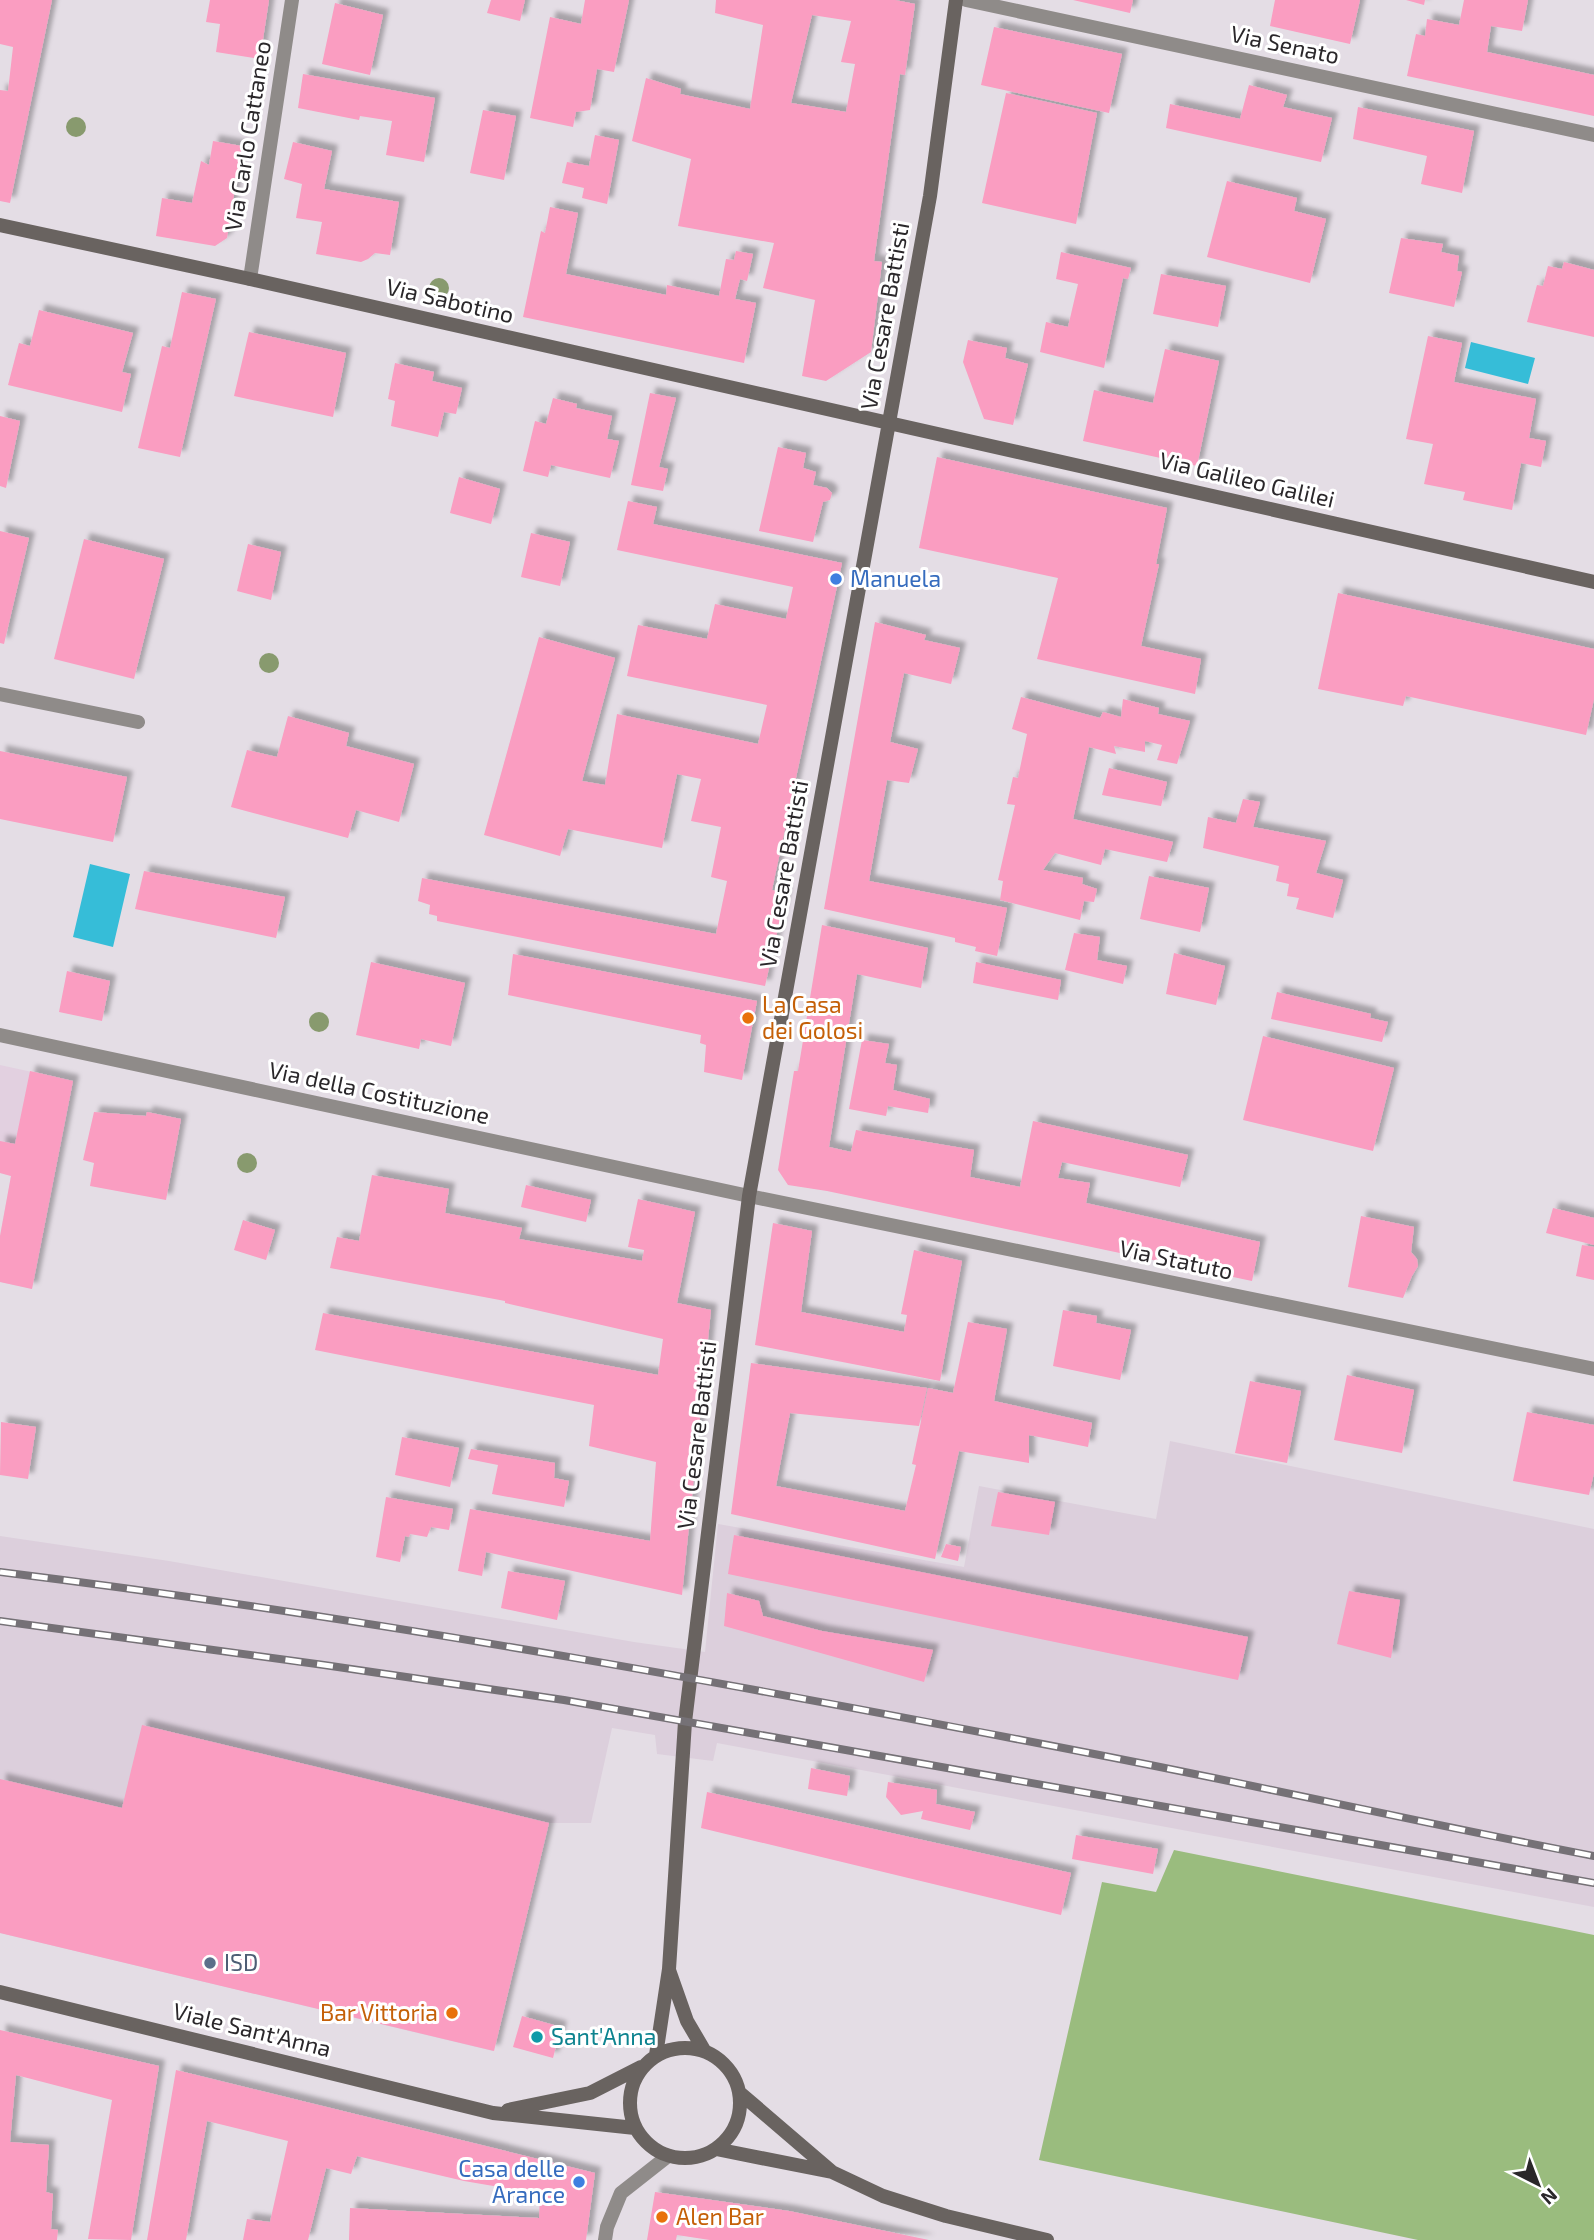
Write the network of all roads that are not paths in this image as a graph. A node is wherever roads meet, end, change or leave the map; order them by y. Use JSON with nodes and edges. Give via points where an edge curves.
{"nodes":[{"id":1,"x":292,"y":0,"type":"edge"},
{"id":2,"x":956,"y":0,"type":"edge"},
{"id":3,"x":966,"y":0,"type":"edge"},
{"id":4,"x":1594,"y":135,"type":"edge"},
{"id":5,"x":0,"y":225,"type":"edge"},
{"id":6,"x":250,"y":279,"type":"junction"},
{"id":7,"x":889,"y":423,"type":"junction"},
{"id":8,"x":1594,"y":583,"type":"edge"},
{"id":9,"x":0,"y":694,"type":"edge"},
{"id":10,"x":138,"y":722,"type":"dead end"},
{"id":11,"x":0,"y":1035,"type":"edge"},
{"id":12,"x":749,"y":1196,"type":"junction"},
{"id":13,"x":1594,"y":1369,"type":"edge"},
{"id":14,"x":668,"y":1969,"type":"junction"},
{"id":15,"x":0,"y":1992,"type":"edge"},
{"id":16,"x":704,"y":2050,"type":"junction"},
{"id":17,"x":656,"y":2055,"type":"junction"},
{"id":18,"x":644,"y":2065,"type":"junction"},
{"id":19,"x":740,"y":2093,"type":"junction"},
{"id":20,"x":493,"y":2113,"type":"junction"},
{"id":21,"x":635,"y":2128,"type":"junction"},
{"id":22,"x":716,"y":2149,"type":"junction"},
{"id":23,"x":668,"y":2156,"type":"junction"},
{"id":24,"x":832,"y":2172,"type":"junction"},
{"id":25,"x":605,"y":2240,"type":"edge"},
{"id":26,"x":1047,"y":2240,"type":"edge"}],
"edges":[{"from":1,"to":6,"type":"street","name":"Via Carlo Cattaneo"},
{"from":2,"to":7,"type":"street","name":"Via Cesare Battisti","via":[[930,196]]},
{"from":3,"to":4,"type":"street","name":"Via Senato"},
{"from":5,"to":6,"type":"street","name":"Via Sabotino"},
{"from":6,"to":7,"type":"street","name":"Via Sabotino"},
{"from":7,"to":8,"type":"street","name":"Via Galileo Galilei"},
{"from":7,"to":12,"type":"street","name":"Via Cesare Battisti"},
{"from":9,"to":10,"type":"street"},
{"from":11,"to":12,"type":"street","name":"Via della Costituzione"},
{"from":12,"to":13,"type":"street","name":"Via Statuto"},
{"from":12,"to":14,"type":"street","name":"Via Cesare Battisti","via":[[685,1722]]},
{"from":14,"to":16,"type":"street","name":"Via Cesare Battisti","via":[[687,2021]]},
{"from":14,"to":17,"type":"street","name":"Via Cesare Battisti"},
{"from":15,"to":20,"type":"street","name":"Viale Sant'Anna"},
{"from":16,"to":17,"type":"street","via":[[680,2048]]},
{"from":16,"to":19,"type":"street","via":[[721,2060]]},
{"from":17,"to":18,"type":"street"},
{"from":18,"to":20,"type":"street","name":"Viale Sant'Anna","via":[[590,2093]]},
{"from":18,"to":21,"type":"street","via":[[630,2095]]},
{"from":19,"to":22,"type":"street","via":[[736,2124]]},
{"from":19,"to":24,"type":"street"},
{"from":20,"to":21,"type":"street","name":"Viale Sant'Anna"},
{"from":21,"to":23,"type":"street","via":[[654,2150]]},
{"from":22,"to":23,"type":"street","via":[[701,2156]]},
{"from":22,"to":24,"type":"street"},
{"from":23,"to":25,"type":"street","via":[[621,2193]]},
{"from":24,"to":26,"type":"street","via":[[883,2196],[946,2216]]}]}
